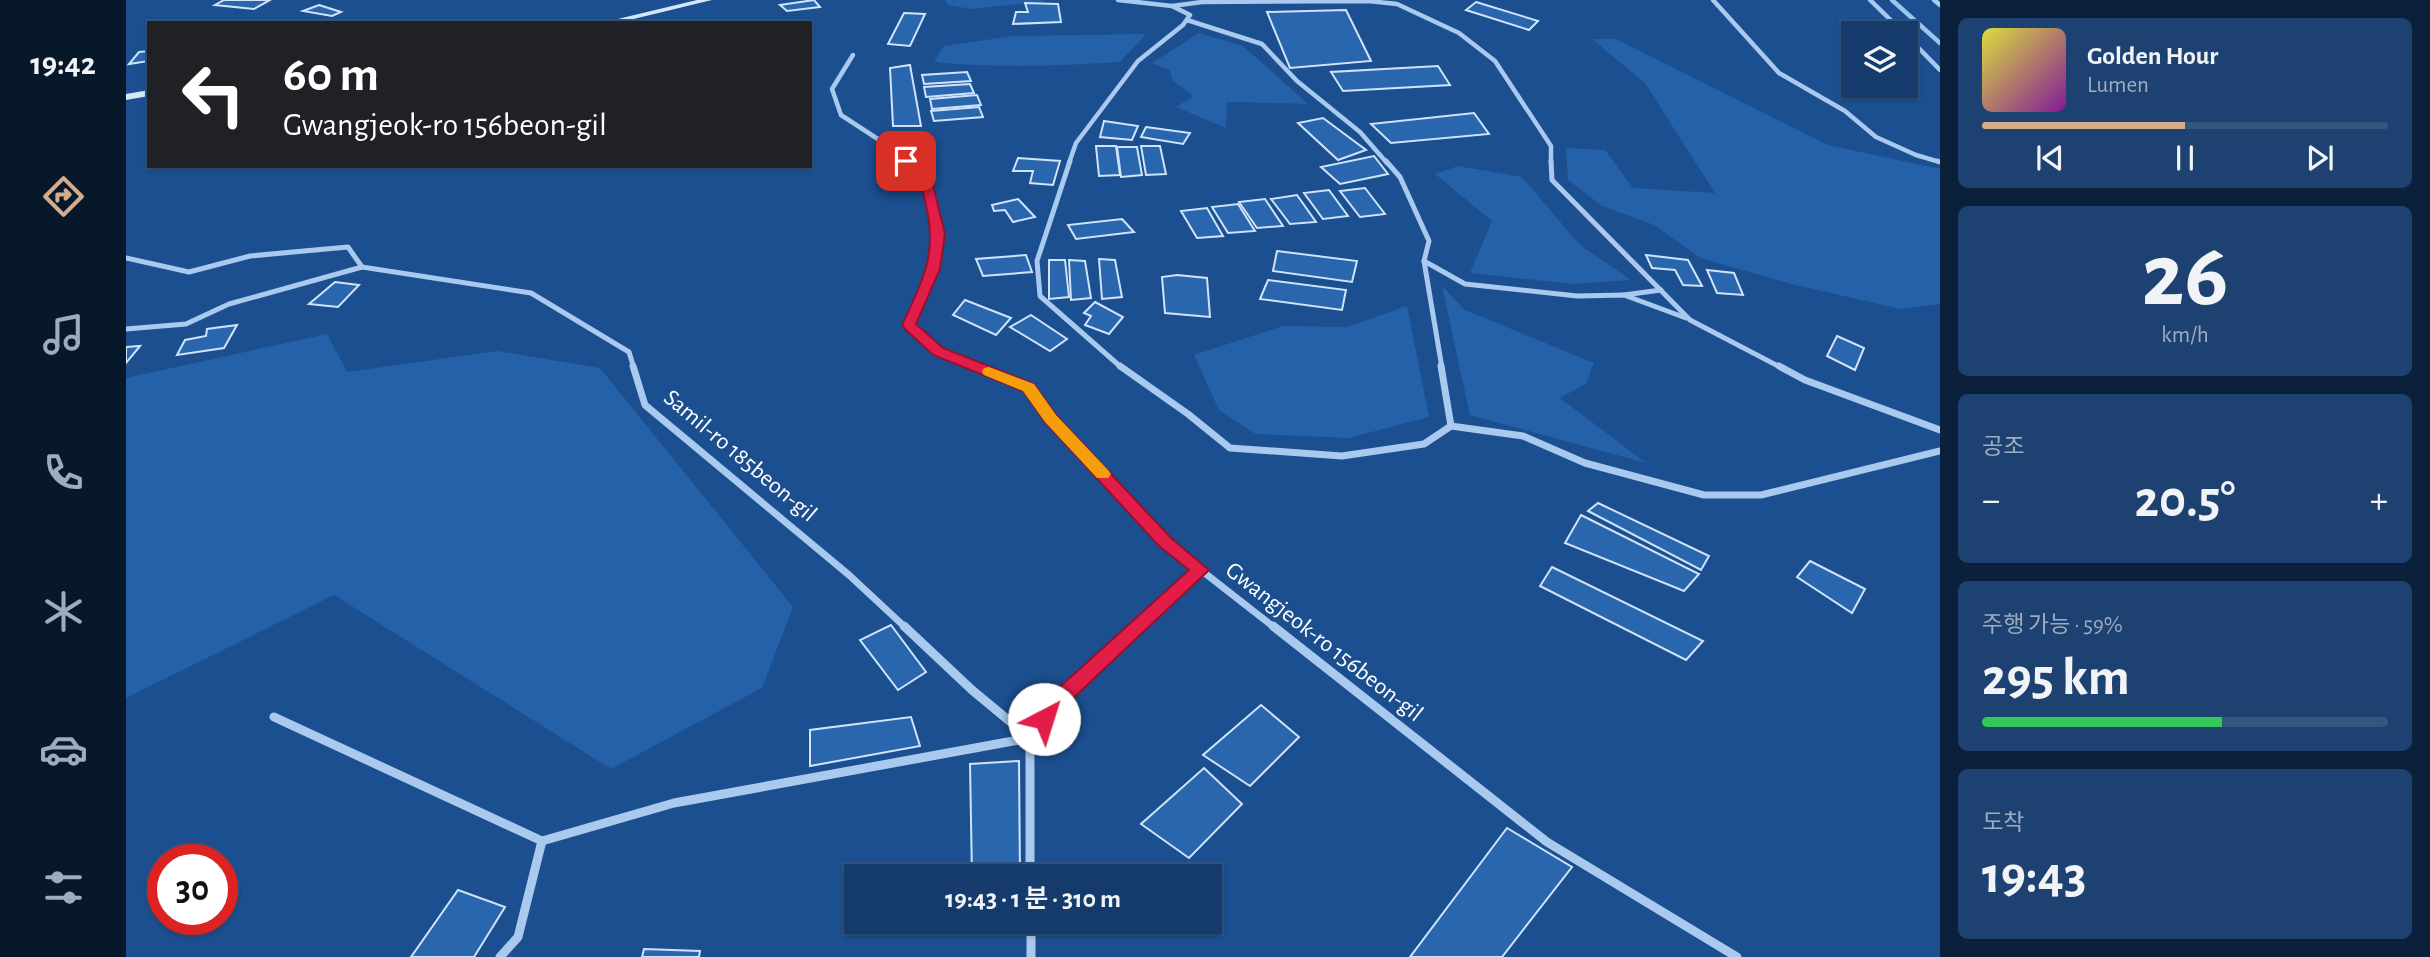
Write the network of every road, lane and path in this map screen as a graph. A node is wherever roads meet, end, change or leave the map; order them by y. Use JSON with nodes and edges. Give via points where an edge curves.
{"nodes":[{"id":1,"x":708,"y":0,"type":"edge"},
{"id":2,"x":1118,"y":0,"type":"edge"},
{"id":3,"x":1713,"y":0,"type":"edge"},
{"id":4,"x":1870,"y":0,"type":"edge"},
{"id":5,"x":1934,"y":0,"type":"edge"},
{"id":6,"x":1940,"y":5,"type":"edge"},
{"id":7,"x":1172,"y":6,"type":"junction"},
{"id":8,"x":1187,"y":20,"type":"junction"},
{"id":9,"x":614,"y":21,"type":"edge"},
{"id":10,"x":1892,"y":21,"type":"edge"},
{"id":11,"x":1918,"y":47,"type":"edge"},
{"id":12,"x":853,"y":55,"type":"dead end"},
{"id":13,"x":1940,"y":70,"type":"edge"},
{"id":14,"x":147,"y":92,"type":"edge"},
{"id":15,"x":126,"y":95,"type":"edge"},
{"id":16,"x":1940,"y":162,"type":"edge"},
{"id":17,"x":126,"y":258,"type":"edge"},
{"id":18,"x":1424,"y":261,"type":"junction"},
{"id":19,"x":362,"y":267,"type":"junction"},
{"id":20,"x":1661,"y":290,"type":"junction"},
{"id":21,"x":1624,"y":295,"type":"junction"},
{"id":22,"x":1690,"y":320,"type":"junction"},
{"id":23,"x":126,"y":329,"type":"edge"},
{"id":24,"x":1451,"y":426,"type":"junction"},
{"id":25,"x":1940,"y":430,"type":"edge"},
{"id":26,"x":1940,"y":451,"type":"edge"},
{"id":27,"x":1201,"y":570,"type":"junction"},
{"id":28,"x":274,"y":717,"type":"dead end"},
{"id":29,"x":1030,"y":738,"type":"junction"},
{"id":30,"x":542,"y":841,"type":"junction"},
{"id":31,"x":1030,"y":864,"type":"edge"},
{"id":32,"x":1031,"y":934,"type":"edge"},
{"id":33,"x":500,"y":957,"type":"edge"},
{"id":34,"x":1031,"y":957,"type":"edge"},
{"id":35,"x":1737,"y":957,"type":"edge"}],
"edges":[{"from":1,"to":9,"type":"main road"},
{"from":2,"to":7,"type":"street"},
{"from":3,"to":16,"type":"street","via":[[1779,73],[1846,111],[1876,137]]},
{"from":4,"to":10,"type":"street"},
{"from":5,"to":6,"type":"street"},
{"from":7,"to":8,"type":"street","via":[[1190,15]]},
{"from":7,"to":20,"type":"street","via":[[1378,2],[1397,4],[1459,33],[1495,61],[1533,116],[1551,146],[1552,180]]},
{"from":8,"to":18,"type":"street","via":[[1262,44],[1297,81],[1360,132],[1400,177],[1429,241]]},
{"from":8,"to":24,"type":"street","via":[[1138,61],[1076,143],[1037,261],[1040,296],[1122,368],[1230,448],[1342,456],[1424,444]]},
{"from":11,"to":13,"type":"street"},
{"from":12,"to":27,"type":"street","name":"Gwangjeok-ro 156beon-gil","via":[[832,89],[841,115],[925,177],[938,234],[934,269],[909,325],[938,351],[1029,387],[1051,418],[1165,542]]},
{"from":14,"to":15,"type":"main road"},
{"from":17,"to":19,"type":"street","name":"Samil-ro 185beon-gil","via":[[189,272],[250,256],[348,247]]},
{"from":18,"to":21,"type":"street","via":[[1465,284],[1577,296]]},
{"from":18,"to":24,"type":"street"},
{"from":19,"to":23,"type":"street","name":"Samil-ro 185beon-gil","via":[[229,304],[186,324]]},
{"from":19,"to":29,"type":"street","name":"Samil-ro 185beon-gil","via":[[531,293],[629,352],[645,405],[849,575]]},
{"from":20,"to":21,"type":"street"},
{"from":20,"to":22,"type":"street"},
{"from":21,"to":22,"type":"street"},
{"from":22,"to":25,"type":"street","via":[[1805,380]]},
{"from":24,"to":26,"type":"street","via":[[1523,436],[1585,463],[1704,495],[1761,495]]},
{"from":27,"to":29,"type":"street","via":[[1059,700]]},
{"from":27,"to":35,"type":"street","name":"Gwangjeok-ro 156beon-gil","via":[[1547,842]]},
{"from":28,"to":30,"type":"street"},
{"from":29,"to":30,"type":"street","via":[[674,803]]},
{"from":29,"to":31,"type":"street"},
{"from":30,"to":33,"type":"street","via":[[517,937]]},
{"from":32,"to":34,"type":"street"}]}
